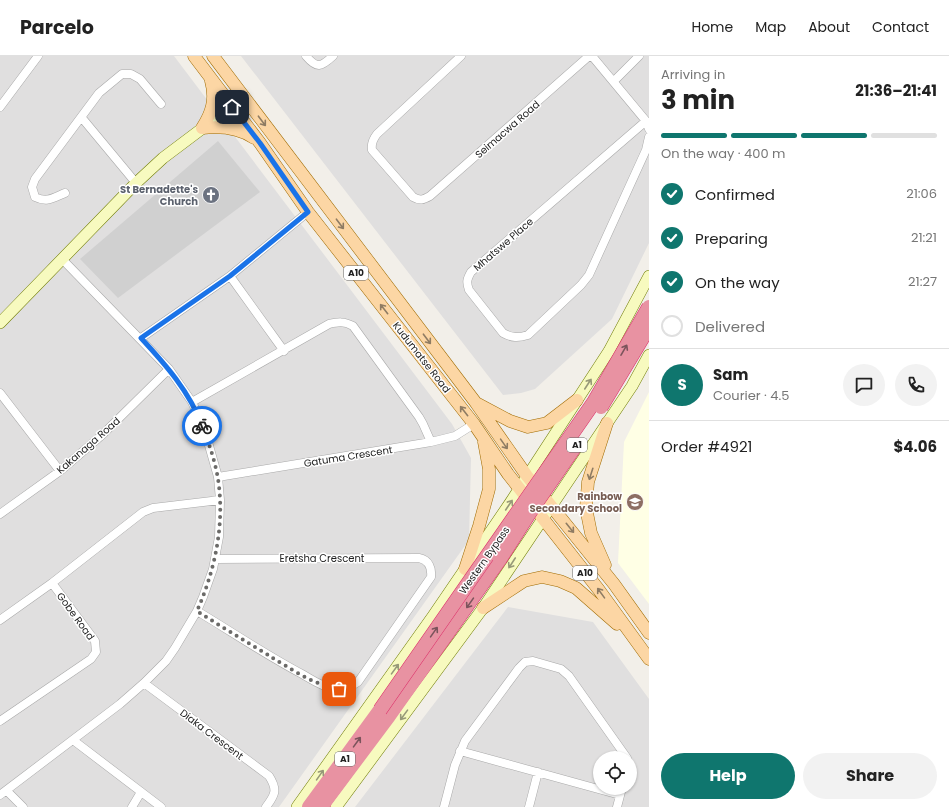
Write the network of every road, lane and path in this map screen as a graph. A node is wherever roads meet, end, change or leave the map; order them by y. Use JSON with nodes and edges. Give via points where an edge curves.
{"nodes":[{"id":1,"x":38,"y":56,"type":"edge"},
{"id":2,"x":194,"y":56,"type":"edge"},
{"id":3,"x":213,"y":56,"type":"edge"},
{"id":4,"x":306,"y":56,"type":"edge"},
{"id":5,"x":333,"y":56,"type":"edge"},
{"id":6,"x":461,"y":56,"type":"edge"},
{"id":7,"x":590,"y":56,"type":"edge"},
{"id":8,"x":639,"y":56,"type":"edge"},
{"id":9,"x":210,"y":76,"type":"junction"},
{"id":10,"x":614,"y":81,"type":"junction"},
{"id":11,"x":244,"y":97,"type":"junction"},
{"id":12,"x":161,"y":104,"type":"dead end"},
{"id":13,"x":0,"y":107,"type":"edge"},
{"id":14,"x":232,"y":107,"type":"junction"},
{"id":15,"x":82,"y":118,"type":"junction"},
{"id":16,"x":647,"y":125,"type":"edge"},
{"id":17,"x":202,"y":128,"type":"junction"},
{"id":18,"x":649,"y":137,"type":"edge"},
{"id":19,"x":260,"y":143,"type":"junction"},
{"id":20,"x":136,"y":183,"type":"junction"},
{"id":21,"x":65,"y":193,"type":"dead end"},
{"id":22,"x":308,"y":212,"type":"junction"},
{"id":23,"x":62,"y":259,"type":"junction"},
{"id":24,"x":230,"y":276,"type":"junction"},
{"id":25,"x":649,"y":276,"type":"edge"},
{"id":26,"x":649,"y":307,"type":"edge"},
{"id":27,"x":0,"y":323,"type":"edge"},
{"id":28,"x":649,"y":327,"type":"edge"},
{"id":29,"x":141,"y":338,"type":"junction"},
{"id":30,"x":284,"y":350,"type":"junction"},
{"id":31,"x":649,"y":355,"type":"edge"},
{"id":32,"x":169,"y":369,"type":"junction"},
{"id":33,"x":0,"y":393,"type":"edge"},
{"id":34,"x":577,"y":400,"type":"junction"},
{"id":35,"x":8,"y":402,"type":"junction"},
{"id":36,"x":192,"y":402,"type":"junction"},
{"id":37,"x":476,"y":403,"type":"junction"},
{"id":38,"x":0,"y":408,"type":"edge"},
{"id":39,"x":607,"y":423,"type":"junction"},
{"id":40,"x":474,"y":424,"type":"junction"},
{"id":41,"x":482,"y":436,"type":"junction"},
{"id":42,"x":553,"y":436,"type":"junction"},
{"id":43,"x":431,"y":442,"type":"junction"},
{"id":44,"x":586,"y":454,"type":"junction"},
{"id":45,"x":60,"y":471,"type":"junction"},
{"id":46,"x":527,"y":476,"type":"junction"},
{"id":47,"x":218,"y":477,"type":"junction"},
{"id":48,"x":519,"y":488,"type":"junction"},
{"id":49,"x":220,"y":500,"type":"junction"},
{"id":50,"x":552,"y":506,"type":"junction"},
{"id":51,"x":0,"y":514,"type":"edge"},
{"id":52,"x":543,"y":518,"type":"junction"},
{"id":53,"x":494,"y":527,"type":"junction"},
{"id":54,"x":521,"y":550,"type":"junction"},
{"id":55,"x":215,"y":559,"type":"junction"},
{"id":56,"x":465,"y":569,"type":"junction"},
{"id":57,"x":52,"y":583,"type":"junction"},
{"id":58,"x":614,"y":584,"type":"junction"},
{"id":59,"x":482,"y":608,"type":"junction"},
{"id":60,"x":197,"y":611,"type":"junction"},
{"id":61,"x":1,"y":617,"type":"edge"},
{"id":62,"x":649,"y":633,"type":"edge"},
{"id":63,"x":634,"y":639,"type":"junction"},
{"id":64,"x":649,"y":659,"type":"edge"},
{"id":65,"x":144,"y":683,"type":"junction"},
{"id":66,"x":0,"y":721,"type":"edge"},
{"id":67,"x":73,"y":740,"type":"junction"},
{"id":68,"x":460,"y":751,"type":"junction"},
{"id":69,"x":622,"y":751,"type":"edge"},
{"id":70,"x":538,"y":772,"type":"junction"},
{"id":71,"x":593,"y":785,"type":"edge"},
{"id":72,"x":141,"y":792,"type":"junction"},
{"id":73,"x":4,"y":793,"type":"edge"},
{"id":74,"x":620,"y":795,"type":"edge"},
{"id":75,"x":23,"y":807,"type":"edge"},
{"id":76,"x":132,"y":807,"type":"edge"},
{"id":77,"x":161,"y":807,"type":"edge"},
{"id":78,"x":266,"y":807,"type":"edge"},
{"id":79,"x":297,"y":807,"type":"edge"},
{"id":80,"x":309,"y":807,"type":"edge"},
{"id":81,"x":321,"y":807,"type":"edge"},
{"id":82,"x":336,"y":807,"type":"edge"},
{"id":83,"x":444,"y":807,"type":"edge"},
{"id":84,"x":529,"y":807,"type":"edge"},
{"id":85,"x":617,"y":807,"type":"edge"}],
"edges":[{"from":1,"to":13,"type":"street"},
{"from":2,"to":9,"type":"main road","name":"Kudumatse Road","number":"A10"},
{"from":3,"to":11,"type":"main road","name":"Kudumatse Road","number":"A10"},
{"from":4,"to":5,"type":"street","via":[[313,64],[318,65],[325,64]]},
{"from":6,"to":7,"type":"street","name":"Seimacwa Road","via":[[373,139],[372,150],[418,200],[430,196]]},
{"from":7,"to":10,"type":"street"},
{"from":8,"to":10,"type":"street"},
{"from":9,"to":14,"type":"main road","name":"Kudumatse Road","number":"A10"},
{"from":9,"to":17,"type":"main road","via":[[213,108]]},
{"from":10,"to":16,"type":"street"},
{"from":11,"to":14,"type":"street"},
{"from":11,"to":37,"type":"main road","name":"Kudumatse Road","number":"A10","one_way":true},
{"from":12,"to":15,"type":"street","via":[[140,79],[130,74],[122,74],[99,93]]},
{"from":14,"to":17,"type":"street"},
{"from":14,"to":19,"type":"main road","name":"Kudumatse Road","number":"A10"},
{"from":15,"to":20,"type":"street"},
{"from":15,"to":21,"type":"street","via":[[35,179],[32,187],[35,196],[42,200]]},
{"from":16,"to":18,"type":"street","name":"Mhatswe Place","via":[[471,272],[466,284],[469,290],[503,333],[511,338],[528,335],[589,275],[646,150]]},
{"from":17,"to":19,"type":"main road","via":[[214,126],[239,130]]},
{"from":17,"to":20,"type":"street"},
{"from":19,"to":22,"type":"main road","name":"Kudumatse Road","number":"A10"},
{"from":20,"to":23,"type":"street"},
{"from":22,"to":24,"type":"street"},
{"from":40,"to":22,"type":"main road","name":"Kudumatse Road","number":"A10","one_way":true},
{"from":23,"to":27,"type":"street"},
{"from":23,"to":29,"type":"street"},
{"from":24,"to":29,"type":"street"},
{"from":24,"to":30,"type":"street"},
{"from":34,"to":25,"type":"street","one_way":true,"via":[[609,351]]},
{"from":80,"to":26,"type":"highway","name":"Western Bypass","number":"A1","one_way":true,"bridge":true,"via":[[380,710],[594,402]]},
{"from":28,"to":81,"type":"highway","name":"Western Bypass","number":"A1","one_way":true,"bridge":true,"via":[[606,400],[500,559]]},
{"from":29,"to":32,"type":"street"},
{"from":30,"to":36,"type":"street"},
{"from":30,"to":43,"type":"street","via":[[329,324],[346,322],[353,326],[419,417]]},
{"from":31,"to":39,"type":"street"},
{"from":32,"to":36,"type":"street"},
{"from":32,"to":45,"type":"street","name":"Kakanaga Road"},
{"from":33,"to":35,"type":"street"},
{"from":34,"to":37,"type":"main road","via":[[547,424],[528,427],[510,422]]},
{"from":34,"to":42,"type":"street"},
{"from":35,"to":38,"type":"street"},
{"from":35,"to":45,"type":"street"},
{"from":36,"to":47,"type":"street","via":[[208,442]]},
{"from":37,"to":46,"type":"main road","name":"Kudumatse Road","number":"A10","one_way":true},
{"from":39,"to":44,"type":"street"},
{"from":39,"to":58,"type":"main road","one_way":true,"via":[[588,482],[586,508],[591,533]]},
{"from":40,"to":41,"type":"main road","name":"Kudumatse Road","number":"A10"},
{"from":40,"to":43,"type":"street","name":"Gatuma Crescent","via":[[455,436]]},
{"from":41,"to":48,"type":"main road","name":"Kudumatse Road","number":"A10"},
{"from":41,"to":56,"type":"main road","via":[[489,469],[489,489]]},
{"from":42,"to":44,"type":"street","via":[[549,452],[551,458],[557,462],[565,465]]},
{"from":42,"to":46,"type":"street"},
{"from":43,"to":47,"type":"street","name":"Gatuma Crescent"},
{"from":44,"to":50,"type":"street"},
{"from":45,"to":51,"type":"street","name":"Kakanaga Road"},
{"from":46,"to":48,"type":"street"},
{"from":46,"to":50,"type":"main road","name":"Kudumatse Road","number":"A10"},
{"from":47,"to":49,"type":"street"},
{"from":48,"to":52,"type":"main road","name":"Kudumatse Road","number":"A10"},
{"from":53,"to":48,"type":"street","one_way":true},
{"from":49,"to":55,"type":"street"},
{"from":49,"to":57,"type":"street","via":[[154,508],[143,512]]},
{"from":50,"to":52,"type":"street"},
{"from":50,"to":58,"type":"main road","name":"Kudumatse Road","number":"A10","one_way":true},
{"from":52,"to":54,"type":"street"},
{"from":63,"to":52,"type":"main road","name":"Kudumatse Road","number":"A10","one_way":true},
{"from":53,"to":54,"type":"street","via":[[500,523],[507,523],[517,528],[522,536]]},
{"from":53,"to":56,"type":"street"},
{"from":54,"to":59,"type":"street","one_way":true},
{"from":55,"to":60,"type":"street"},
{"from":55,"to":60,"type":"street","name":"Eretsha Crescent","via":[[420,558],[428,562],[431,577],[358,682],[349,688],[330,688],[320,684]]},
{"from":79,"to":56,"type":"street","one_way":true},
{"from":57,"to":61,"type":"street"},
{"from":57,"to":66,"type":"street","name":"Gobe Road","via":[[95,641],[96,652],[91,659]]},
{"from":58,"to":62,"type":"main road","name":"Kudumatse Road","number":"A10"},
{"from":59,"to":63,"type":"main road","via":[[524,581],[542,577],[576,588]]},
{"from":59,"to":82,"type":"street","one_way":true},
{"from":60,"to":65,"type":"street","via":[[166,661]]},
{"from":63,"to":64,"type":"main road","name":"Kudumatse Road","number":"A10"},
{"from":65,"to":67,"type":"street"},
{"from":65,"to":78,"type":"street","name":"Diaka Crescent","via":[[269,776],[275,789]]},
{"from":67,"to":72,"type":"street"},
{"from":67,"to":73,"type":"street"},
{"from":68,"to":69,"type":"street","via":[[519,668],[525,662],[533,661],[561,669],[569,676]]},
{"from":68,"to":70,"type":"street"},
{"from":68,"to":83,"type":"street"},
{"from":70,"to":71,"type":"street"},
{"from":70,"to":84,"type":"street"},
{"from":72,"to":76,"type":"street"},
{"from":72,"to":77,"type":"street"},
{"from":73,"to":75,"type":"street"},
{"from":74,"to":85,"type":"street"}]}
